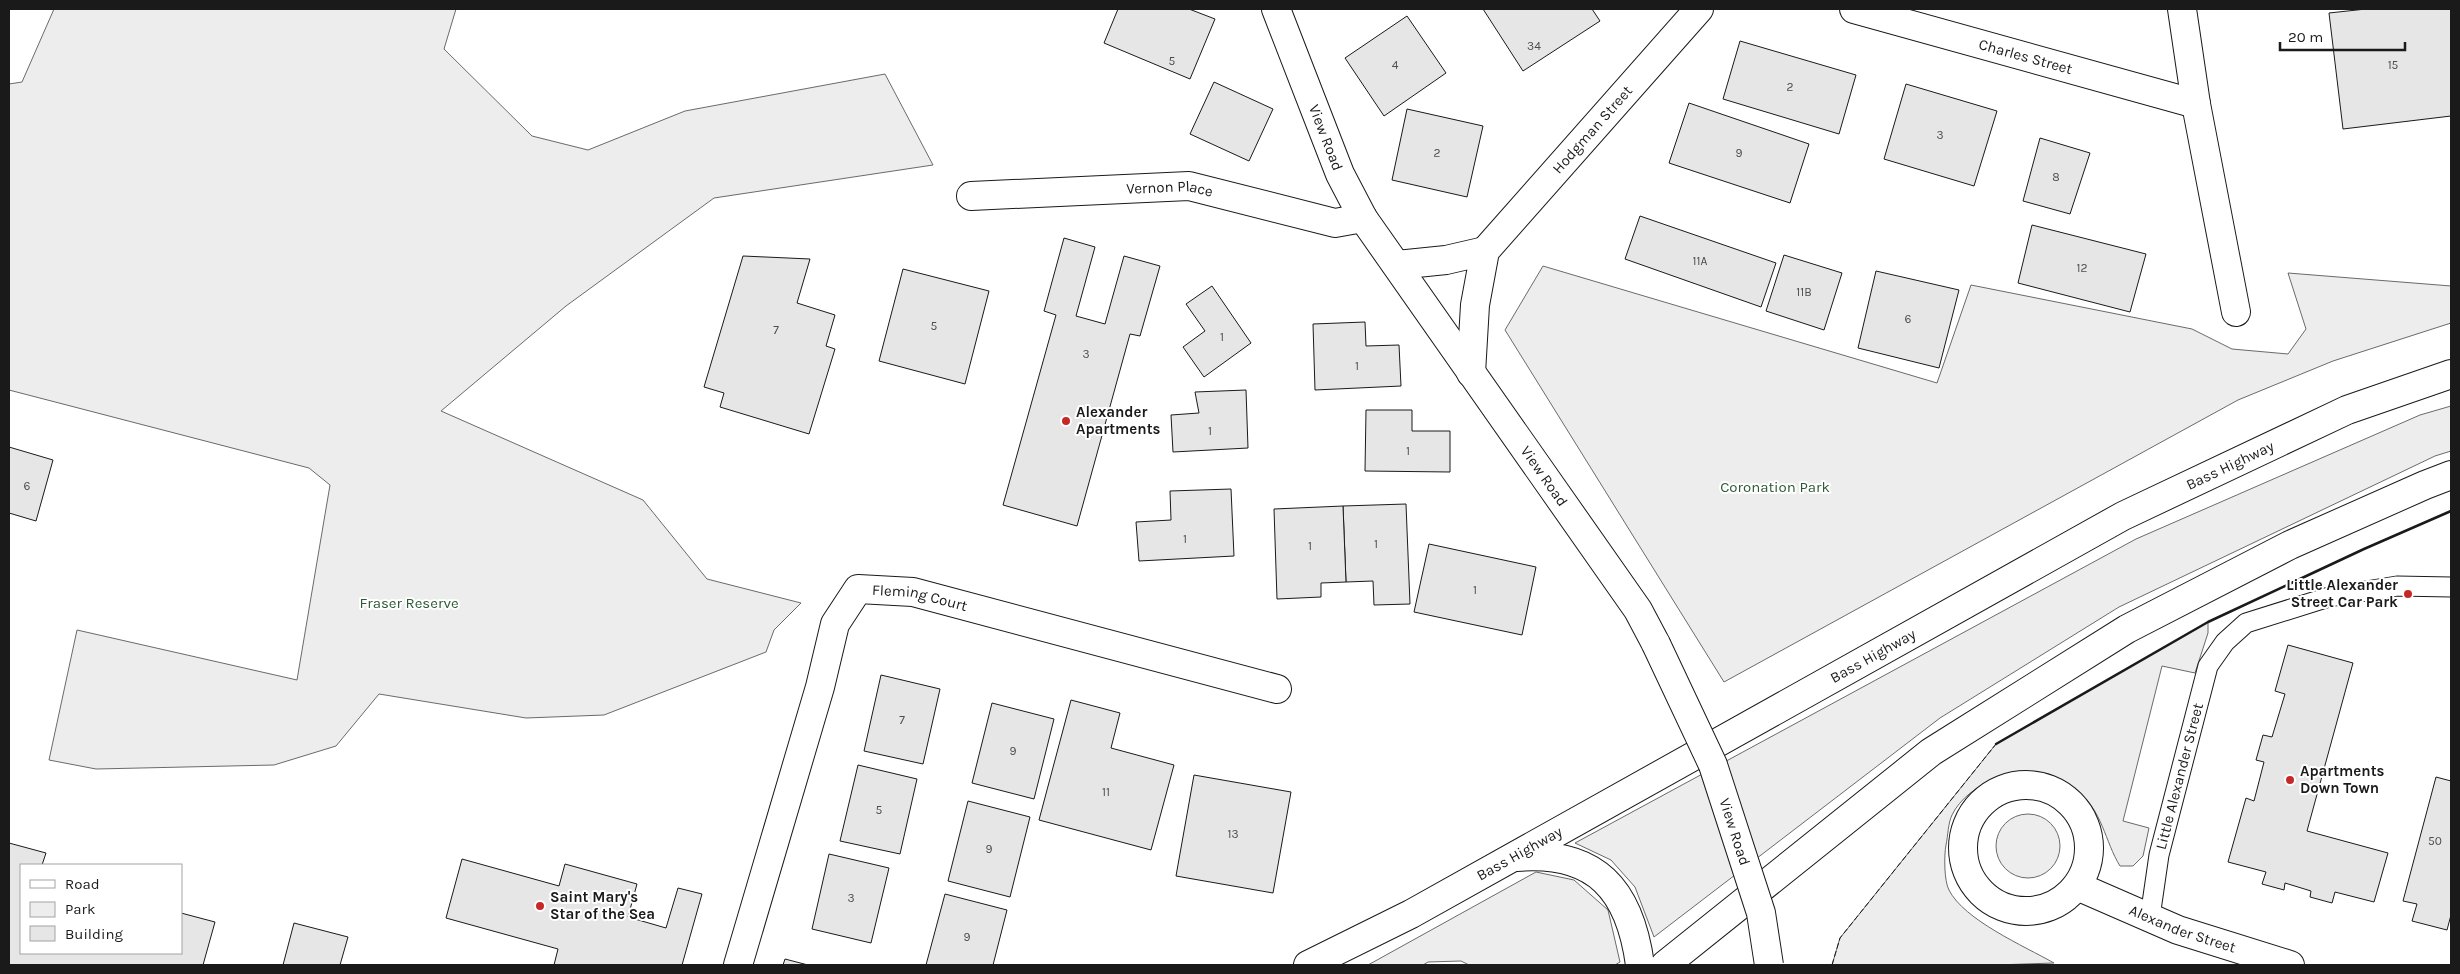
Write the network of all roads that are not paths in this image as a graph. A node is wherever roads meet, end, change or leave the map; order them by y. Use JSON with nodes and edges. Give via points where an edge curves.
{"nodes":[{"id":1,"x":1276,"y":9,"type":"edge"},
{"id":2,"x":1699,"y":9,"type":"edge"},
{"id":3,"x":1854,"y":9,"type":"edge"},
{"id":4,"x":2182,"y":9,"type":"edge"},
{"id":5,"x":2196,"y":104,"type":"junction"},
{"id":6,"x":971,"y":196,"type":"dead end"},
{"id":7,"x":1363,"y":218,"type":"junction"},
{"id":8,"x":1485,"y":251,"type":"junction"},
{"id":9,"x":1397,"y":265,"type":"junction"},
{"id":10,"x":2236,"y":312,"type":"dead end"},
{"id":11,"x":1471,"y":373,"type":"junction"},
{"id":12,"x":2451,"y":374,"type":"edge"},
{"id":13,"x":2451,"y":475,"type":"edge"},
{"id":14,"x":2451,"y":588,"type":"edge"},
{"id":15,"x":1277,"y":689,"type":"dead end"},
{"id":16,"x":1515,"y":857,"type":"junction"},
{"id":17,"x":2077,"y":886,"type":"junction"},
{"id":18,"x":2150,"y":917,"type":"junction"},
{"id":19,"x":738,"y":965,"type":"edge"},
{"id":20,"x":1308,"y":965,"type":"edge"},
{"id":21,"x":1640,"y":965,"type":"edge"},
{"id":22,"x":1665,"y":965,"type":"edge"},
{"id":23,"x":1770,"y":965,"type":"edge"},
{"id":24,"x":2290,"y":965,"type":"edge"}],
"edges":[{"from":1,"to":7,"type":"main road","name":"View Road","via":[[1340,174]]},
{"from":2,"to":8,"type":"main road","name":"Hodgman Street"},
{"from":3,"to":5,"type":"main road","name":"Charles Street"},
{"from":4,"to":5,"type":"main road"},
{"from":5,"to":10,"type":"main road"},
{"from":6,"to":7,"type":"main road","name":"Vernon Place","via":[[1189,186],[1335,223]]},
{"from":7,"to":9,"type":"main road","name":"View Road"},
{"from":8,"to":9,"type":"main road","via":[[1446,260]]},
{"from":8,"to":11,"type":"main road","via":[[1475,306]]},
{"from":9,"to":11,"type":"main road","name":"View Road"},
{"from":11,"to":23,"type":"main road","name":"View Road","bridge":true,"via":[[1638,610],[1656,644],[1713,765],[1760,913]]},
{"from":12,"to":16,"type":"main road","name":"Bass Highway","via":[[2347,410],[2123,516]]},
{"from":13,"to":22,"type":"main road","via":[[2290,545],[2127,628],[1931,752]]},
{"from":14,"to":18,"type":"lane","name":"Little Alexander Street","via":[[2397,586],[2329,597],[2246,623],[2224,642],[2208,666],[2159,855]]},
{"from":15,"to":19,"type":"main road","name":"Fleming Court","via":[[913,592],[858,589],[835,624],[820,687]]},
{"from":16,"to":20,"type":"main road","name":"Bass Highway"},
{"from":16,"to":21,"type":"main road","via":[[1536,855],[1567,860],[1586,867],[1605,881],[1624,904]]},
{"from":17,"to":17,"type":"main road","via":[[2058,902],[2034,911],[2017,911],[1986,897],[1966,870],[1963,853],[1969,820],[1979,805],[1993,794],[2026,784],[2044,786],[2060,793],[2073,804],[2089,836],[2086,871]]},
{"from":17,"to":18,"type":"main road","name":"Alexander Street"},
{"from":18,"to":24,"type":"main road","name":"Alexander Street","via":[[2206,940]]}]}
